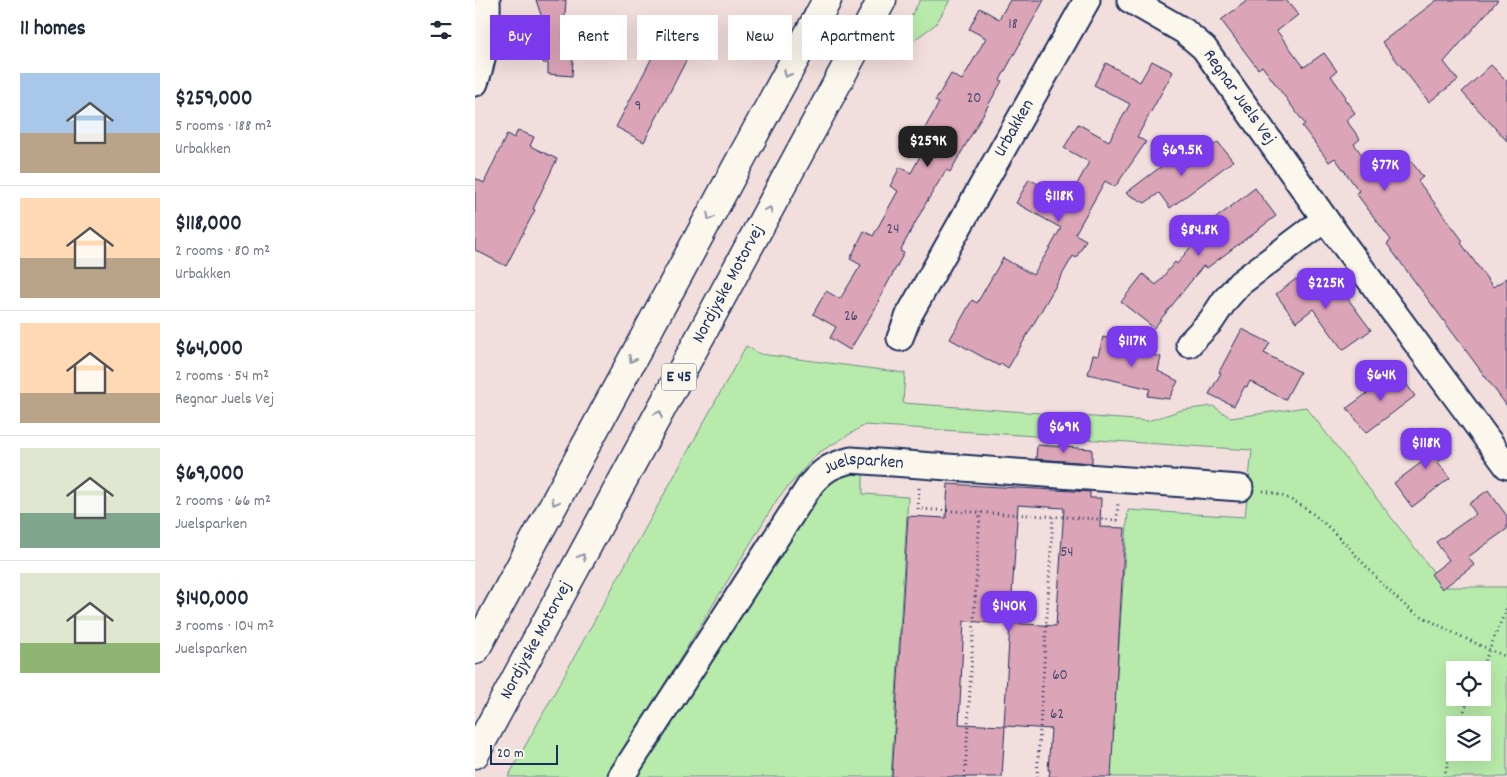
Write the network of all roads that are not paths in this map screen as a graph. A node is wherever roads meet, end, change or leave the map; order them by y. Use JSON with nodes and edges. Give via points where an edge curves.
{"nodes":[{"id":1,"x":487,"y":0,"type":"edge"},
{"id":2,"x":827,"y":0,"type":"edge"},
{"id":3,"x":883,"y":0,"type":"edge"},
{"id":4,"x":1087,"y":0,"type":"edge"},
{"id":5,"x":1130,"y":0,"type":"edge"},
{"id":6,"x":475,"y":83,"type":"edge"},
{"id":7,"x":1325,"y":219,"type":"junction"},
{"id":8,"x":900,"y":338,"type":"dead end"},
{"id":9,"x":1189,"y":344,"type":"dead end"},
{"id":10,"x":1507,"y":466,"type":"edge"},
{"id":11,"x":1240,"y":488,"type":"road end"},
{"id":12,"x":475,"y":650,"type":"edge"},
{"id":13,"x":475,"y":754,"type":"edge"},
{"id":14,"x":621,"y":777,"type":"edge"}],
"edges":[{"from":1,"to":6,"type":"street","via":[[487,30]]},
{"from":2,"to":12,"type":"highway","one_way":true},
{"from":13,"to":3,"type":"highway","name":"Nordjyske Motorvej","number":"E 45","one_way":true},
{"from":4,"to":8,"type":"street","name":"Urbakken","via":[[909,315]]},
{"from":5,"to":7,"type":"street","name":"Regnar Juels Vej","via":[[1184,31],[1204,48]]},
{"from":7,"to":9,"type":"street","via":[[1240,283]]},
{"from":7,"to":10,"type":"street","name":"Regnar Juels Vej"},
{"from":11,"to":14,"type":"street","name":"Juelsparken","via":[[851,460],[835,464],[811,484]]}]}
